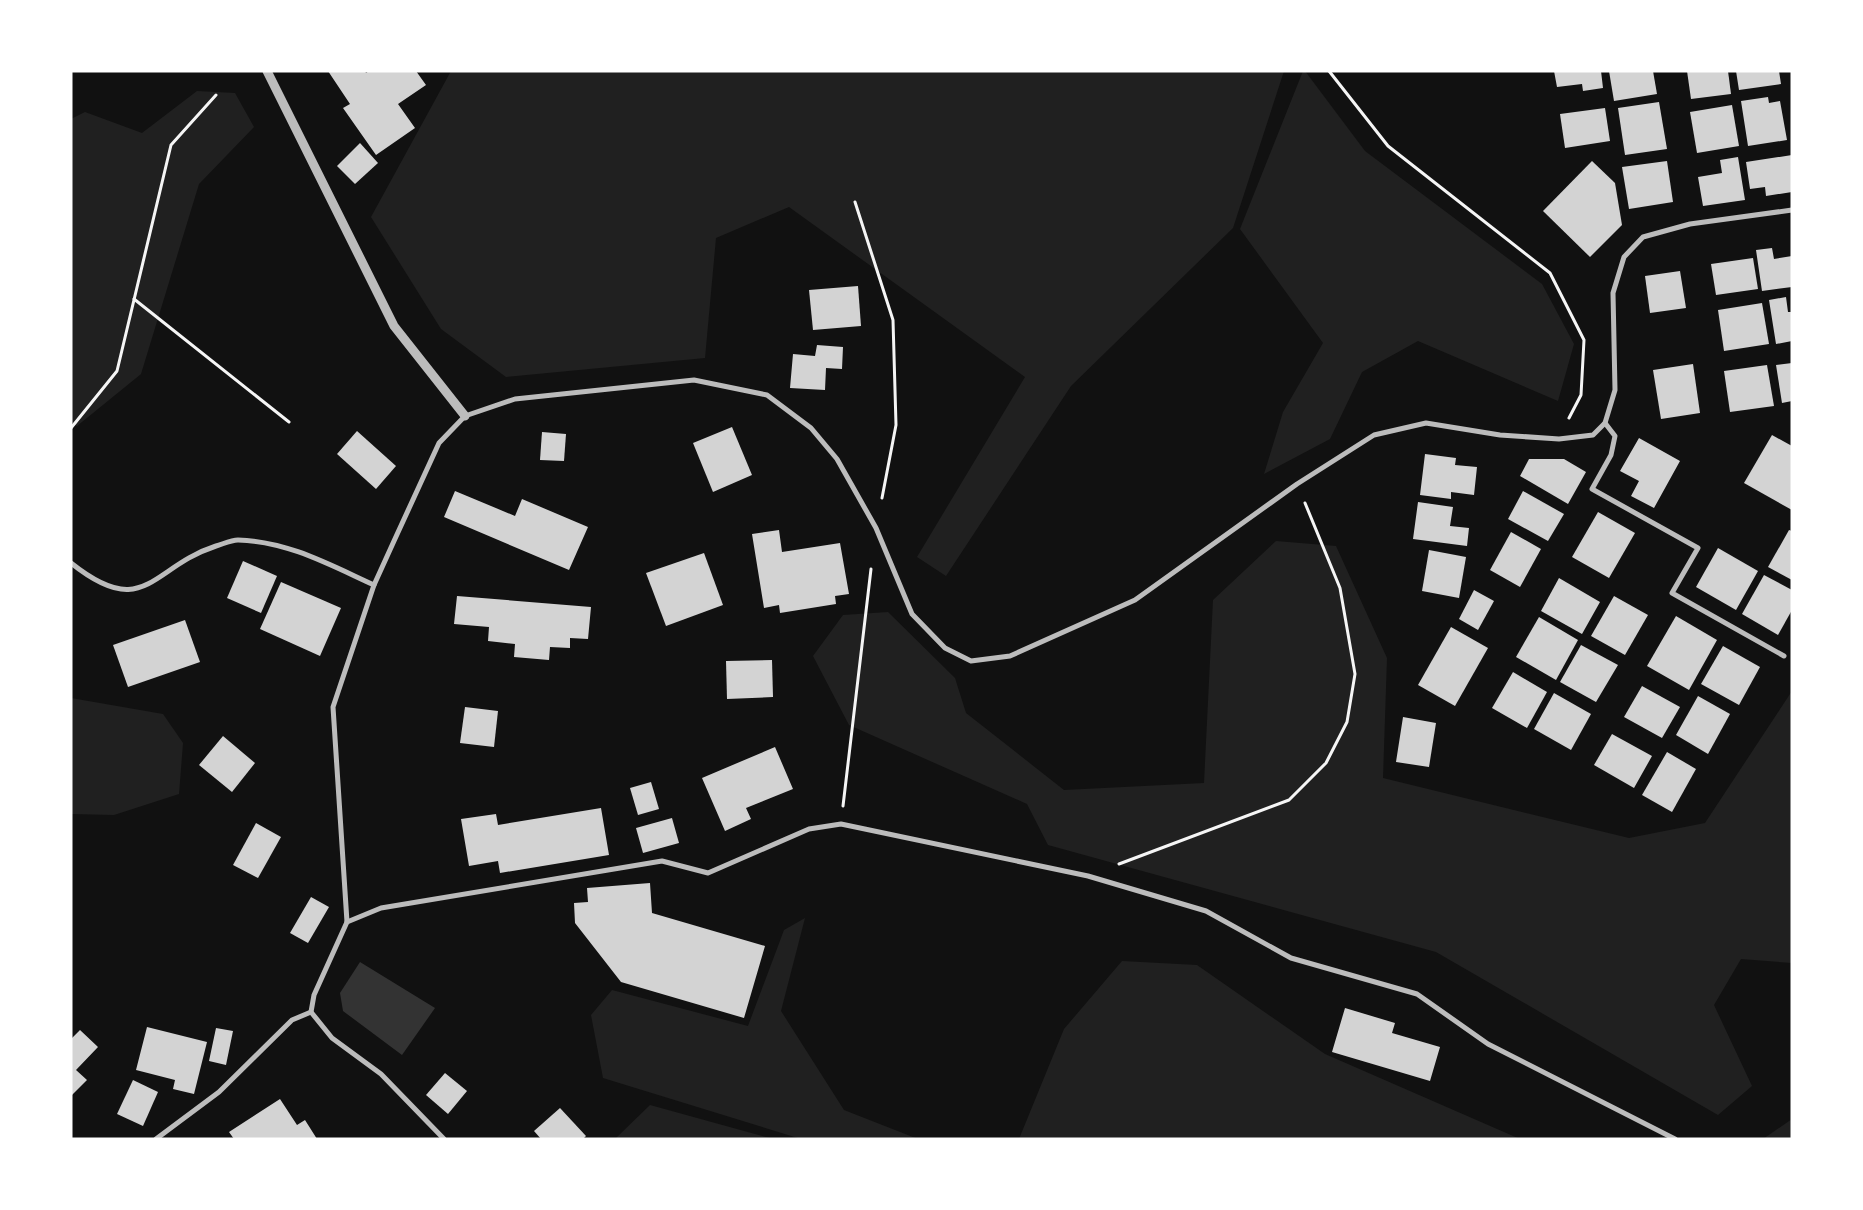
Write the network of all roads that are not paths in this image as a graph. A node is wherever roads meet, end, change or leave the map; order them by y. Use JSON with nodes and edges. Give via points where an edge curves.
{"nodes":[{"id":1,"x":267,"y":71,"type":"edge"},
{"id":2,"x":1792,"y":210,"type":"edge"},
{"id":3,"x":465,"y":416,"type":"junction"},
{"id":4,"x":1605,"y":423,"type":"junction"},
{"id":5,"x":71,"y":563,"type":"edge"},
{"id":6,"x":374,"y":585,"type":"junction"},
{"id":7,"x":1784,"y":656,"type":"dead end"},
{"id":8,"x":347,"y":922,"type":"junction"},
{"id":9,"x":311,"y":1012,"type":"junction"},
{"id":10,"x":156,"y":1139,"type":"edge"},
{"id":11,"x":444,"y":1139,"type":"edge"},
{"id":12,"x":1674,"y":1139,"type":"edge"}],
"edges":[{"from":1,"to":3,"type":"street","via":[[394,326]]},
{"from":2,"to":4,"type":"street","via":[[1690,224],[1643,237],[1624,257],[1613,293],[1615,390]]},
{"from":3,"to":4,"type":"street","via":[[516,399],[694,380],[767,395],[811,428],[837,459],[876,528],[912,614],[945,648],[971,661],[1010,656],[1135,600],[1297,484],[1374,435],[1426,423],[1500,435],[1559,439],[1593,435]]},
{"from":3,"to":6,"type":"street","via":[[439,443]]},
{"from":4,"to":7,"type":"street","via":[[1615,436],[1611,455],[1592,488],[1698,548],[1672,593]]},
{"from":5,"to":6,"type":"street","via":[[93,581],[124,591],[154,582],[203,550],[236,540],[291,548]]},
{"from":6,"to":8,"type":"street","via":[[333,707]]},
{"from":8,"to":9,"type":"street","via":[[314,995]]},
{"from":8,"to":12,"type":"street","via":[[381,908],[662,862],[708,873],[808,829],[841,824],[1088,876],[1206,911],[1291,958],[1417,994],[1488,1044]]},
{"from":9,"to":10,"type":"street","via":[[292,1020],[219,1092]]},
{"from":9,"to":11,"type":"street","via":[[332,1038],[381,1074]]}]}
